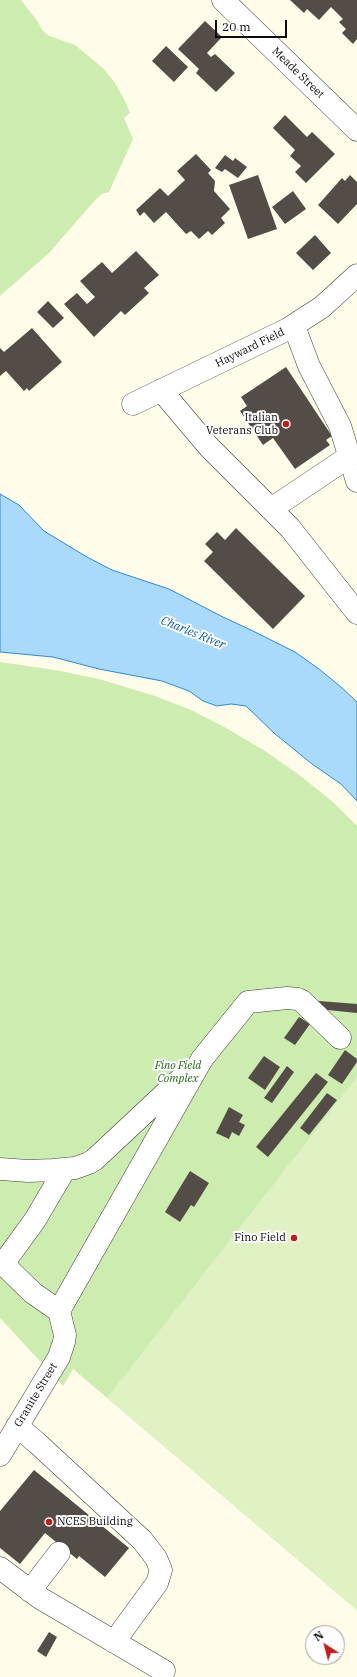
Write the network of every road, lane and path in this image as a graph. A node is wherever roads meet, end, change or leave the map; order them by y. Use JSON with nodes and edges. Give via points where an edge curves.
{"nodes":[{"id":1,"x":223,"y":0,"type":"edge"},
{"id":2,"x":357,"y":130,"type":"edge"},
{"id":3,"x":357,"y":275,"type":"edge"},
{"id":4,"x":294,"y":326,"type":"junction"},
{"id":5,"x":161,"y":390,"type":"junction"},
{"id":6,"x":133,"y":404,"type":"dead end"},
{"id":7,"x":350,"y":456,"type":"junction"},
{"id":8,"x":357,"y":481,"type":"edge"},
{"id":9,"x":271,"y":509,"type":"junction"},
{"id":10,"x":357,"y":613,"type":"edge"},
{"id":11,"x":340,"y":1038,"type":"dead end"},
{"id":12,"x":202,"y":1058,"type":"junction"},
{"id":13,"x":0,"y":1168,"type":"edge"},
{"id":14,"x":65,"y":1169,"type":"junction"},
{"id":15,"x":2,"y":1262,"type":"edge"},
{"id":16,"x":59,"y":1311,"type":"junction"},
{"id":17,"x":17,"y":1426,"type":"junction"},
{"id":18,"x":0,"y":1455,"type":"edge"},
{"id":19,"x":59,"y":1553,"type":"dead end"},
{"id":20,"x":0,"y":1568,"type":"edge"},
{"id":21,"x":30,"y":1591,"type":"junction"},
{"id":22,"x":114,"y":1642,"type":"junction"},
{"id":23,"x":164,"y":1671,"type":"dead end"}],
"edges":[{"from":1,"to":2,"type":"street","name":"Meade Street"},
{"from":3,"to":4,"type":"street","name":"Hayward Field","via":[[322,307]]},
{"from":4,"to":5,"type":"street","name":"Hayward Field"},
{"from":4,"to":7,"type":"street","via":[[309,366],[340,426]]},
{"from":5,"to":6,"type":"street","name":"Hayward Field"},
{"from":5,"to":9,"type":"street","via":[[209,447]]},
{"from":7,"to":8,"type":"street"},
{"from":7,"to":9,"type":"street"},
{"from":9,"to":10,"type":"street","via":[[290,528]]},
{"from":11,"to":12,"type":"street","via":[[298,999],[248,1002]]},
{"from":12,"to":14,"type":"street","via":[[94,1160],[82,1166]]},
{"from":12,"to":16,"type":"street"},
{"from":13,"to":14,"type":"street","via":[[28,1171]]},
{"from":14,"to":15,"type":"street","via":[[35,1220]]},
{"from":15,"to":16,"type":"street","via":[[33,1293]]},
{"from":16,"to":17,"type":"street","name":"Granite Street","via":[[64,1335],[59,1357]]},
{"from":17,"to":18,"type":"street","name":"Granite Street"},
{"from":17,"to":22,"type":"street","via":[[142,1540],[156,1558],[161,1570],[158,1583]]},
{"from":19,"to":21,"type":"street"},
{"from":20,"to":21,"type":"street"},
{"from":21,"to":22,"type":"street"},
{"from":22,"to":23,"type":"street"}]}
